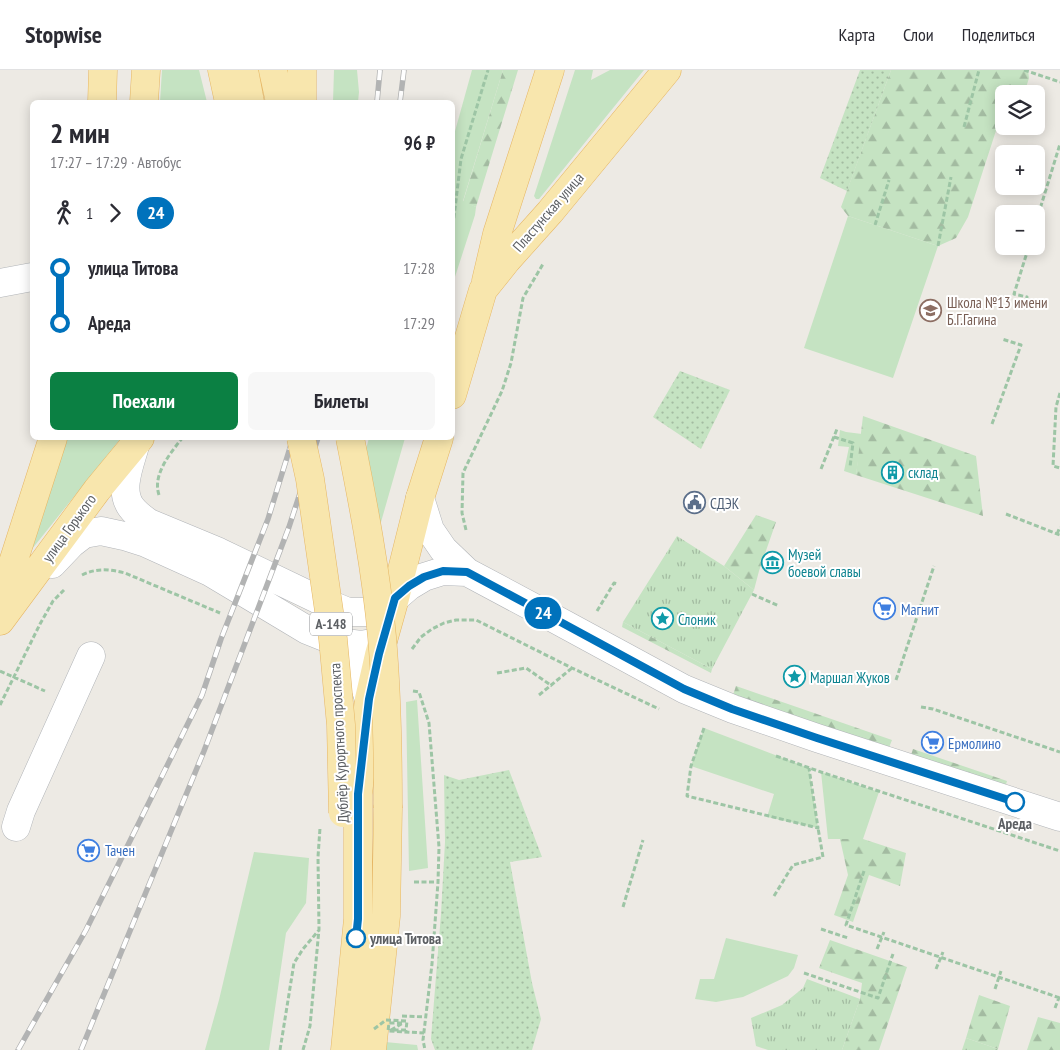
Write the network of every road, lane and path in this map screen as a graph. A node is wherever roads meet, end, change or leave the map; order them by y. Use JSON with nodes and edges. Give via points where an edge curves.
{"nodes":[{"id":1,"x":104,"y":70,"type":"edge"},
{"id":2,"x":146,"y":70,"type":"edge"},
{"id":3,"x":222,"y":70,"type":"edge"},
{"id":4,"x":244,"y":70,"type":"edge"},
{"id":5,"x":273,"y":70,"type":"edge"},
{"id":6,"x":302,"y":70,"type":"edge"},
{"id":7,"x":488,"y":70,"type":"edge"},
{"id":8,"x":550,"y":70,"type":"edge"},
{"id":9,"x":667,"y":70,"type":"edge"},
{"id":10,"x":979,"y":70,"type":"edge"},
{"id":11,"x":1024,"y":70,"type":"edge"},
{"id":12,"x":1060,"y":82,"type":"edge"},
{"id":13,"x":102,"y":100,"type":"edge"},
{"id":14,"x":144,"y":100,"type":"edge"},
{"id":15,"x":229,"y":100,"type":"edge"},
{"id":16,"x":250,"y":100,"type":"edge"},
{"id":17,"x":280,"y":100,"type":"edge"},
{"id":18,"x":302,"y":100,"type":"edge"},
{"id":19,"x":964,"y":127,"type":"dead end"},
{"id":20,"x":1060,"y":144,"type":"edge"},
{"id":21,"x":951,"y":176,"type":"dead end"},
{"id":22,"x":889,"y":180,"type":"dead end"},
{"id":23,"x":1041,"y":205,"type":"edge"},
{"id":24,"x":455,"y":208,"type":"edge"},
{"id":25,"x":874,"y":224,"type":"dead end"},
{"id":26,"x":938,"y":246,"type":"dead end"},
{"id":27,"x":1026,"y":255,"type":"edge"},
{"id":28,"x":546,"y":259,"type":"dead end"},
{"id":29,"x":30,"y":277,"type":"edge"},
{"id":30,"x":0,"y":284,"type":"edge"},
{"id":31,"x":483,"y":290,"type":"junction"},
{"id":32,"x":1026,"y":308,"type":"dead end"},
{"id":33,"x":1002,"y":339,"type":"dead end"},
{"id":34,"x":456,"y":383,"type":"edge"},
{"id":35,"x":1060,"y":393,"type":"edge"},
{"id":36,"x":1058,"y":408,"type":"edge"},
{"id":37,"x":992,"y":424,"type":"dead end"},
{"id":38,"x":837,"y":428,"type":"dead end"},
{"id":39,"x":834,"y":437,"type":"junction"},
{"id":40,"x":52,"y":440,"type":"edge"},
{"id":41,"x":138,"y":440,"type":"edge"},
{"id":42,"x":180,"y":440,"type":"edge"},
{"id":43,"x":302,"y":440,"type":"edge"},
{"id":44,"x":350,"y":440,"type":"edge"},
{"id":45,"x":438,"y":440,"type":"edge"},
{"id":46,"x":850,"y":467,"type":"dead end"},
{"id":47,"x":1060,"y":468,"type":"edge"},
{"id":48,"x":821,"y":469,"type":"dead end"},
{"id":49,"x":420,"y":498,"type":"junction"},
{"id":50,"x":161,"y":500,"type":"dead end"},
{"id":51,"x":1006,"y":514,"type":"dead end"},
{"id":52,"x":1060,"y":527,"type":"edge"},
{"id":53,"x":469,"y":535,"type":"dead end"},
{"id":54,"x":1058,"y":535,"type":"edge"},
{"id":55,"x":934,"y":566,"type":"dead end"},
{"id":56,"x":467,"y":572,"type":"junction"},
{"id":57,"x":75,"y":578,"type":"dead end"},
{"id":58,"x":70,"y":584,"type":"dead end"},
{"id":59,"x":617,"y":584,"type":"dead end"},
{"id":60,"x":752,"y":594,"type":"dead end"},
{"id":61,"x":395,"y":598,"type":"junction"},
{"id":62,"x":0,"y":603,"type":"edge"},
{"id":63,"x":779,"y":606,"type":"dead end"},
{"id":64,"x":220,"y":613,"type":"dead end"},
{"id":65,"x":595,"y":614,"type":"dead end"},
{"id":66,"x":0,"y":622,"type":"edge"},
{"id":67,"x":383,"y":640,"type":"junction"},
{"id":68,"x":337,"y":642,"type":"junction"},
{"id":69,"x":92,"y":656,"type":"dead end"},
{"id":70,"x":572,"y":668,"type":"dead end"},
{"id":71,"x":0,"y":671,"type":"edge"},
{"id":72,"x":497,"y":673,"type":"dead end"},
{"id":73,"x":14,"y":677,"type":"junction"},
{"id":74,"x":896,"y":680,"type":"dead end"},
{"id":75,"x":33,"y":686,"type":"dead end"},
{"id":76,"x":552,"y":686,"type":"junction"},
{"id":77,"x":419,"y":692,"type":"dead end"},
{"id":78,"x":539,"y":695,"type":"dead end"},
{"id":79,"x":369,"y":699,"type":"junction"},
{"id":80,"x":0,"y":705,"type":"edge"},
{"id":81,"x":921,"y":707,"type":"dead end"},
{"id":82,"x":704,"y":728,"type":"dead end"},
{"id":83,"x":1042,"y":746,"type":"junction"},
{"id":84,"x":1040,"y":752,"type":"dead end"},
{"id":85,"x":1060,"y":752,"type":"edge"},
{"id":86,"x":809,"y":768,"type":"dead end"},
{"id":87,"x":12,"y":814,"type":"edge"},
{"id":88,"x":1060,"y":817,"type":"edge"},
{"id":89,"x":320,"y":823,"type":"dead end"},
{"id":90,"x":818,"y":828,"type":"junction"},
{"id":91,"x":643,"y":840,"type":"dead end"},
{"id":92,"x":864,"y":870,"type":"dead end"},
{"id":93,"x":408,"y":882,"type":"dead end"},
{"id":94,"x":438,"y":882,"type":"junction"},
{"id":95,"x":774,"y":896,"type":"dead end"},
{"id":96,"x":623,"y":907,"type":"dead end"},
{"id":97,"x":821,"y":929,"type":"dead end"},
{"id":98,"x":319,"y":930,"type":"junction"},
{"id":99,"x":884,"y":932,"type":"dead end"},
{"id":100,"x":882,"y":937,"type":"junction"},
{"id":101,"x":848,"y":938,"type":"dead end"},
{"id":102,"x":877,"y":949,"type":"dead end"},
{"id":103,"x":943,"y":952,"type":"dead end"},
{"id":104,"x":894,"y":954,"type":"dead end"},
{"id":105,"x":941,"y":956,"type":"junction"},
{"id":106,"x":936,"y":969,"type":"dead end"},
{"id":107,"x":1001,"y":971,"type":"dead end"},
{"id":108,"x":804,"y":973,"type":"dead end"},
{"id":109,"x":999,"y":978,"type":"junction"},
{"id":110,"x":995,"y":989,"type":"dead end"},
{"id":111,"x":1060,"y":997,"type":"edge"},
{"id":112,"x":1055,"y":1008,"type":"dead end"},
{"id":113,"x":397,"y":1016,"type":"dead end"},
{"id":114,"x":426,"y":1017,"type":"junction"},
{"id":115,"x":424,"y":1034,"type":"junction"},
{"id":116,"x":373,"y":1040,"type":"edge"},
{"id":117,"x":281,"y":1050,"type":"edge"},
{"id":118,"x":303,"y":1050,"type":"edge"},
{"id":119,"x":327,"y":1050,"type":"edge"},
{"id":120,"x":345,"y":1050,"type":"edge"},
{"id":121,"x":425,"y":1050,"type":"edge"}],
"edges":[{"from":1,"to":13,"type":"main road"},
{"from":2,"to":14,"type":"main road"},
{"from":3,"to":15,"type":"main road"},
{"from":4,"to":16,"type":"main road"},
{"from":5,"to":17,"type":"main road"},
{"from":6,"to":18,"type":"main road"},
{"from":7,"to":24,"type":"path","via":[[461,159]]},
{"from":8,"to":31,"type":"main road","via":[[497,234]]},
{"from":9,"to":31,"type":"main road","name":"Пластунская улица"},
{"from":10,"to":19,"type":"path"},
{"from":11,"to":12,"type":"path"},
{"from":20,"to":23,"type":"path"},
{"from":21,"to":26,"type":"path"},
{"from":22,"to":25,"type":"path"},
{"from":27,"to":32,"type":"path","via":[[1014,294],[1027,297]]},
{"from":28,"to":53,"type":"path","via":[[523,298],[512,363],[463,473],[462,513]]},
{"from":29,"to":30,"type":"street"},
{"from":31,"to":34,"type":"main road","name":"Пластунская улица"},
{"from":33,"to":37,"type":"path","via":[[1021,345]]},
{"from":35,"to":36,"type":"path"},
{"from":36,"to":47,"type":"path","via":[[1054,466]]},
{"from":38,"to":39,"type":"path"},
{"from":39,"to":46,"type":"path","via":[[853,443]]},
{"from":39,"to":48,"type":"path"},
{"from":40,"to":62,"type":"main road","name":"улица Горького"},
{"from":41,"to":61,"type":"street","via":[[125,485],[126,495],[130,506],[149,523],[348,612],[368,612]]},
{"from":41,"to":66,"type":"main road","name":"улица Горького"},
{"from":42,"to":50,"type":"path","via":[[165,460],[159,475]]},
{"from":43,"to":119,"type":"main road","name":"Дублёр Курортного проспекта","number":"А-148","bridge":true,"via":[[333,639],[341,725],[340,920]]},
{"from":44,"to":116,"type":"main road","bridge":true,"via":[[382,636],[387,711],[386,916]]},
{"from":45,"to":49,"type":"main road"},
{"from":49,"to":56,"type":"street","via":[[430,530],[444,550]]},
{"from":49,"to":61,"type":"main road"},
{"from":51,"to":54,"type":"path"},
{"from":52,"to":54,"type":"path"},
{"from":55,"to":74,"type":"path"},
{"from":56,"to":61,"type":"street","via":[[443,571],[424,577]]},
{"from":56,"to":88,"type":"street","via":[[684,689],[732,709]]},
{"from":57,"to":64,"type":"path","via":[[90,571],[111,570]]},
{"from":58,"to":73,"type":"path","via":[[53,601]]},
{"from":59,"to":65,"type":"path","via":[[614,583]]},
{"from":60,"to":63,"type":"path"},
{"from":61,"to":67,"type":"main road"},
{"from":66,"to":68,"type":"street","via":[[71,544],[84,534],[101,531],[146,544],[210,572],[307,630]]},
{"from":67,"to":68,"type":"street","via":[[361,645]]},
{"from":67,"to":79,"type":"main road"},
{"from":68,"to":79,"type":"street","via":[[359,670]]},
{"from":69,"to":87,"type":"street"},
{"from":70,"to":76,"type":"path"},
{"from":71,"to":73,"type":"path"},
{"from":72,"to":76,"type":"path","via":[[526,668]]},
{"from":73,"to":75,"type":"path"},
{"from":73,"to":80,"type":"path"},
{"from":76,"to":78,"type":"path"},
{"from":77,"to":94,"type":"path","via":[[429,723],[439,847]]},
{"from":79,"to":120,"type":"main road","via":[[358,794],[358,919]]},
{"from":81,"to":83,"type":"path"},
{"from":82,"to":90,"type":"path","via":[[691,766],[686,796]]},
{"from":83,"to":84,"type":"path"},
{"from":83,"to":85,"type":"path"},
{"from":86,"to":90,"type":"path"},
{"from":89,"to":98,"type":"path"},
{"from":90,"to":95,"type":"path","via":[[822,857],[793,865]]},
{"from":91,"to":96,"type":"path"},
{"from":92,"to":100,"type":"path","via":[[846,925]]},
{"from":93,"to":94,"type":"path"},
{"from":94,"to":114,"type":"path"},
{"from":97,"to":101,"type":"path"},
{"from":98,"to":117,"type":"path","via":[[294,963]]},
{"from":98,"to":118,"type":"path","via":[[310,1026]]},
{"from":99,"to":100,"type":"path"},
{"from":100,"to":102,"type":"path"},
{"from":100,"to":105,"type":"path"},
{"from":103,"to":105,"type":"path"},
{"from":104,"to":108,"type":"path","via":[[878,998]]},
{"from":105,"to":106,"type":"path"},
{"from":105,"to":109,"type":"path"},
{"from":107,"to":109,"type":"path"},
{"from":109,"to":110,"type":"path"},
{"from":109,"to":111,"type":"path"},
{"from":111,"to":112,"type":"path"},
{"from":113,"to":114,"type":"path"},
{"from":114,"to":115,"type":"path"},
{"from":115,"to":116,"type":"path","bridge":true,"via":[[388,1031],[388,1023],[403,1023],[391,1030],[406,1030],[407,1021],[386,1020]]},
{"from":115,"to":121,"type":"path"}]}
